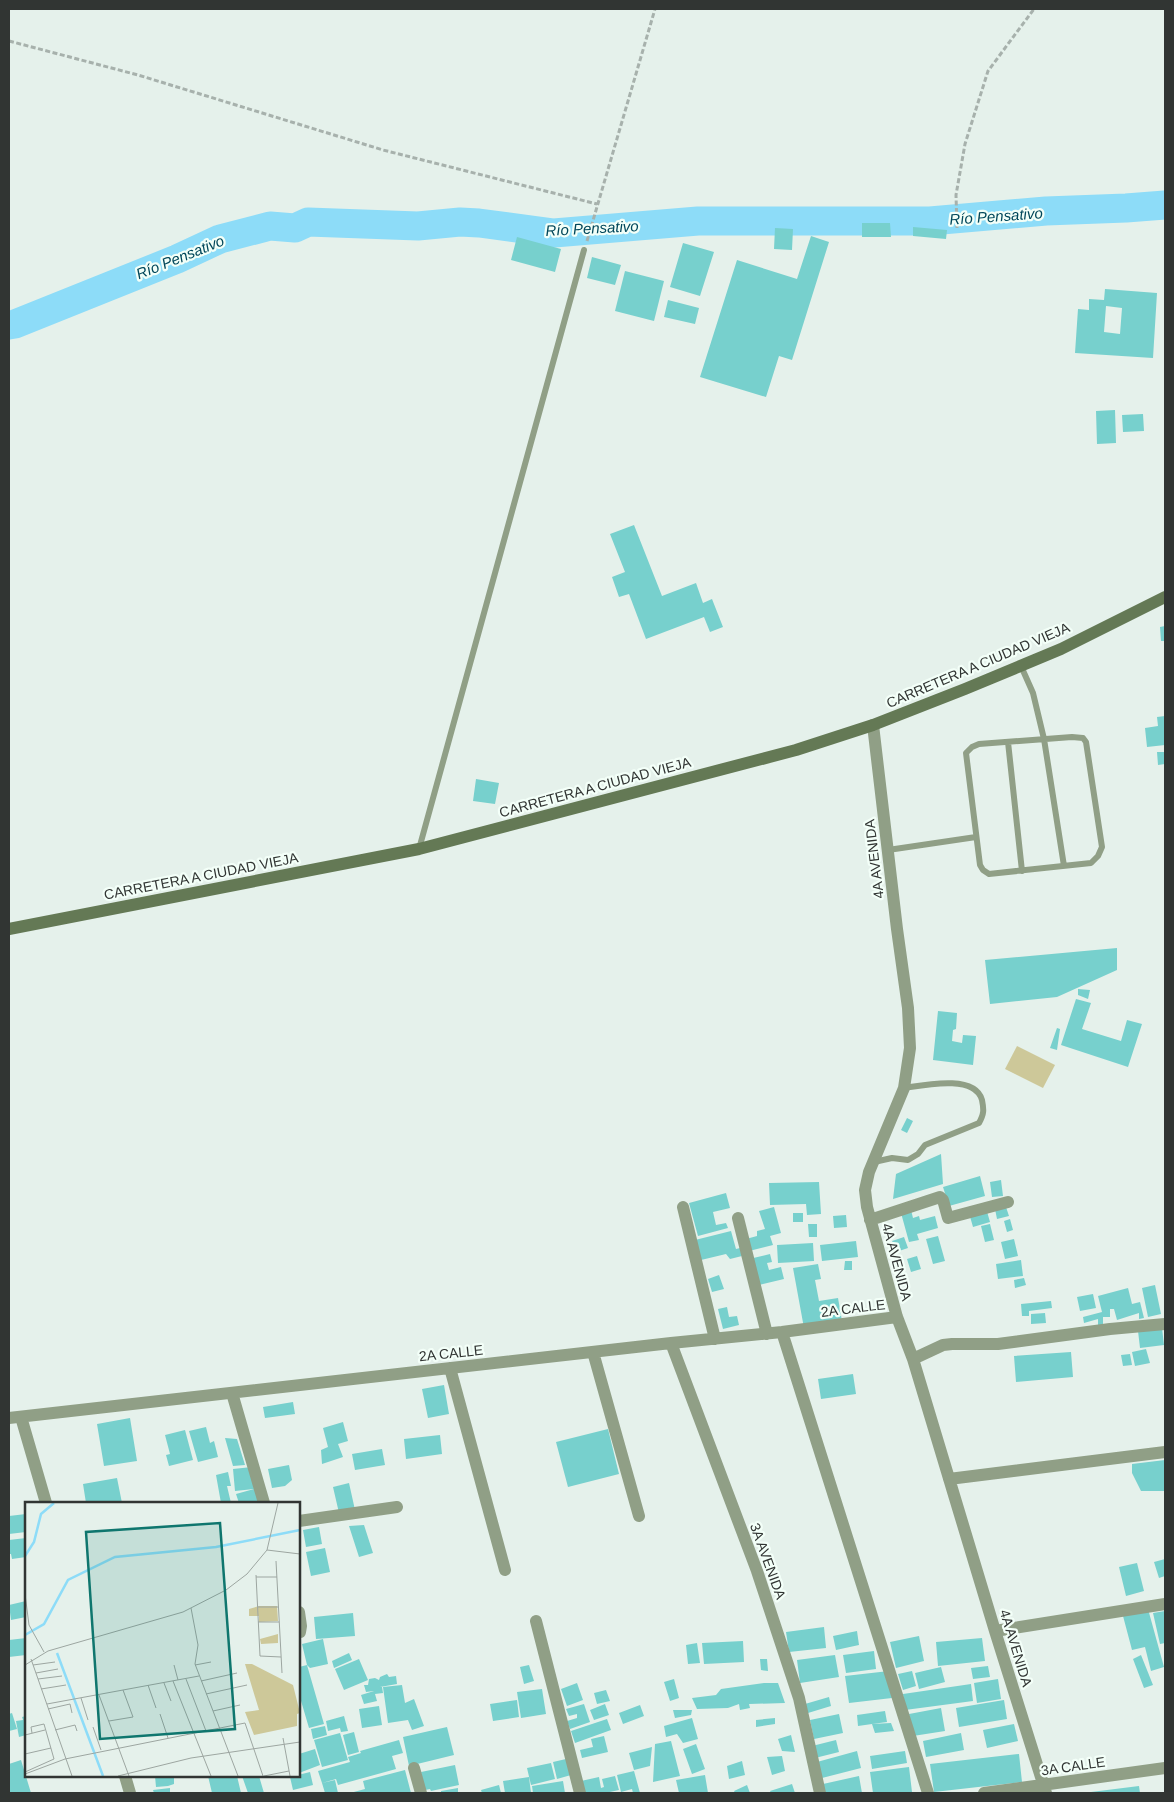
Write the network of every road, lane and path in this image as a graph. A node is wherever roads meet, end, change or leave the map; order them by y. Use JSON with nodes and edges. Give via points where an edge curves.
{"nodes":[{"id":1,"x":655,"y":9,"type":"edge"},
{"id":2,"x":1034,"y":9,"type":"edge"},
{"id":3,"x":9,"y":42,"type":"edge"},
{"id":4,"x":597,"y":206,"type":"junction"},
{"id":5,"x":957,"y":228,"type":"dead end"},
{"id":6,"x":587,"y":239,"type":"dead end"},
{"id":7,"x":584,"y":250,"type":"dead end"},
{"id":8,"x":1165,"y":597,"type":"edge"},
{"id":9,"x":1021,"y":666,"type":"junction"},
{"id":10,"x":873,"y":725,"type":"junction"},
{"id":11,"x":1044,"y":739,"type":"junction"},
{"id":12,"x":1008,"y":742,"type":"junction"},
{"id":13,"x":976,"y":836,"type":"junction"},
{"id":14,"x":418,"y":848,"type":"junction"},
{"id":15,"x":888,"y":850,"type":"junction"},
{"id":16,"x":1064,"y":866,"type":"junction"},
{"id":17,"x":1022,"y":871,"type":"junction"},
{"id":18,"x":9,"y":929,"type":"edge"},
{"id":19,"x":904,"y":1088,"type":"junction"},
{"id":20,"x":873,"y":1162,"type":"junction"},
{"id":21,"x":1008,"y":1202,"type":"dead end"},
{"id":22,"x":684,"y":1207,"type":"dead end"},
{"id":23,"x":738,"y":1218,"type":"dead end"},
{"id":24,"x":870,"y":1220,"type":"junction"},
{"id":25,"x":897,"y":1317,"type":"junction"},
{"id":26,"x":1165,"y":1324,"type":"edge"},
{"id":27,"x":782,"y":1332,"type":"junction"},
{"id":28,"x":767,"y":1334,"type":"junction"},
{"id":29,"x":715,"y":1339,"type":"junction"},
{"id":30,"x":671,"y":1343,"type":"junction"},
{"id":31,"x":593,"y":1352,"type":"junction"},
{"id":32,"x":913,"y":1359,"type":"junction"},
{"id":33,"x":450,"y":1368,"type":"junction"},
{"id":34,"x":232,"y":1393,"type":"junction"},
{"id":35,"x":15,"y":1417,"type":"edge"},
{"id":36,"x":1165,"y":1452,"type":"edge"},
{"id":37,"x":949,"y":1479,"type":"junction"},
{"id":38,"x":46,"y":1502,"type":"edge"},
{"id":39,"x":264,"y":1502,"type":"edge"},
{"id":40,"x":396,"y":1507,"type":"dead end"},
{"id":41,"x":639,"y":1516,"type":"dead end"},
{"id":42,"x":300,"y":1521,"type":"edge"},
{"id":43,"x":505,"y":1570,"type":"dead end"},
{"id":44,"x":1165,"y":1604,"type":"edge"},
{"id":45,"x":300,"y":1619,"type":"edge"},
{"id":46,"x":536,"y":1622,"type":"dead end"},
{"id":47,"x":994,"y":1631,"type":"junction"},
{"id":48,"x":300,"y":1632,"type":"edge"},
{"id":49,"x":414,"y":1768,"type":"dead end"},
{"id":50,"x":1165,"y":1768,"type":"edge"},
{"id":51,"x":125,"y":1777,"type":"edge"},
{"id":52,"x":1045,"y":1789,"type":"edge"},
{"id":53,"x":130,"y":1793,"type":"edge"},
{"id":54,"x":421,"y":1793,"type":"edge"},
{"id":55,"x":580,"y":1793,"type":"edge"},
{"id":56,"x":820,"y":1793,"type":"edge"},
{"id":57,"x":928,"y":1793,"type":"edge"},
{"id":58,"x":984,"y":1793,"type":"edge"}],
"edges":[{"from":1,"to":4,"type":"path"},
{"from":2,"to":5,"type":"path","via":[[988,71],[965,144],[956,195]]},
{"from":3,"to":4,"type":"path","via":[[138,75],[383,150]]},
{"from":4,"to":6,"type":"path"},
{"from":7,"to":14,"type":"lane"},
{"from":8,"to":9,"type":"main road","name":"CARRETERA A CIUDAD VIEJA"},
{"from":9,"to":10,"type":"main road","name":"CARRETERA A CIUDAD VIEJA"},
{"from":9,"to":11,"type":"lane","via":[[1033,693]]},
{"from":10,"to":14,"type":"main road","name":"CARRETERA A CIUDAD VIEJA","via":[[796,750]]},
{"from":10,"to":15,"type":"street","name":"4A AVENIDA"},
{"from":11,"to":12,"type":"lane"},
{"from":11,"to":16,"type":"lane"},
{"from":11,"to":16,"type":"lane","via":[[1083,738],[1088,751],[1102,847],[1091,863]]},
{"from":12,"to":13,"type":"lane","via":[[979,744],[966,753]]},
{"from":12,"to":17,"type":"lane"},
{"from":13,"to":15,"type":"lane"},
{"from":13,"to":17,"type":"lane","via":[[983,870],[989,874]]},
{"from":14,"to":18,"type":"main road","name":"CARRETERA A CIUDAD VIEJA"},
{"from":15,"to":19,"type":"street","name":"4A AVENIDA","via":[[908,1008],[910,1048]]},
{"from":16,"to":17,"type":"lane"},
{"from":19,"to":20,"type":"street","name":"4A AVENIDA"},
{"from":19,"to":20,"type":"lane","via":[[959,1083],[975,1089],[980,1095],[984,1115],[979,1122],[925,1144],[908,1160],[892,1158]]},
{"from":20,"to":24,"type":"street","name":"4A AVENIDA","via":[[865,1190]]},
{"from":21,"to":24,"type":"street","via":[[948,1218],[940,1196]]},
{"from":22,"to":29,"type":"street"},
{"from":23,"to":28,"type":"street"},
{"from":24,"to":25,"type":"street","name":"4A AVENIDA"},
{"from":25,"to":27,"type":"street","name":"2A CALLE"},
{"from":25,"to":32,"type":"street","name":"4A AVENIDA"},
{"from":26,"to":32,"type":"street","via":[[998,1344],[943,1345]]},
{"from":27,"to":28,"type":"street","name":"2A CALLE"},
{"from":27,"to":57,"type":"street"},
{"from":28,"to":29,"type":"street","name":"2A CALLE"},
{"from":29,"to":30,"type":"street","name":"2A CALLE"},
{"from":30,"to":31,"type":"street","name":"2A CALLE"},
{"from":30,"to":56,"type":"street","name":"3A AVENIDA","via":[[757,1571],[799,1698]]},
{"from":31,"to":33,"type":"street","name":"2A CALLE"},
{"from":31,"to":41,"type":"street"},
{"from":32,"to":37,"type":"street","name":"4A AVENIDA"},
{"from":33,"to":34,"type":"street","name":"2A CALLE"},
{"from":33,"to":43,"type":"street"},
{"from":34,"to":35,"type":"street","name":"2A CALLE"},
{"from":34,"to":39,"type":"street"},
{"from":35,"to":38,"type":"street"},
{"from":36,"to":37,"type":"street"},
{"from":37,"to":47,"type":"street","name":"4A AVENIDA"},
{"from":40,"to":42,"type":"street"},
{"from":44,"to":47,"type":"street"},
{"from":45,"to":48,"type":"street"},
{"from":46,"to":55,"type":"street"},
{"from":47,"to":52,"type":"street","name":"4A AVENIDA"},
{"from":49,"to":54,"type":"street"},
{"from":50,"to":52,"type":"street","name":"3A CALLE"},
{"from":51,"to":53,"type":"street"},
{"from":52,"to":58,"type":"street","name":"3A CALLE"}]}
